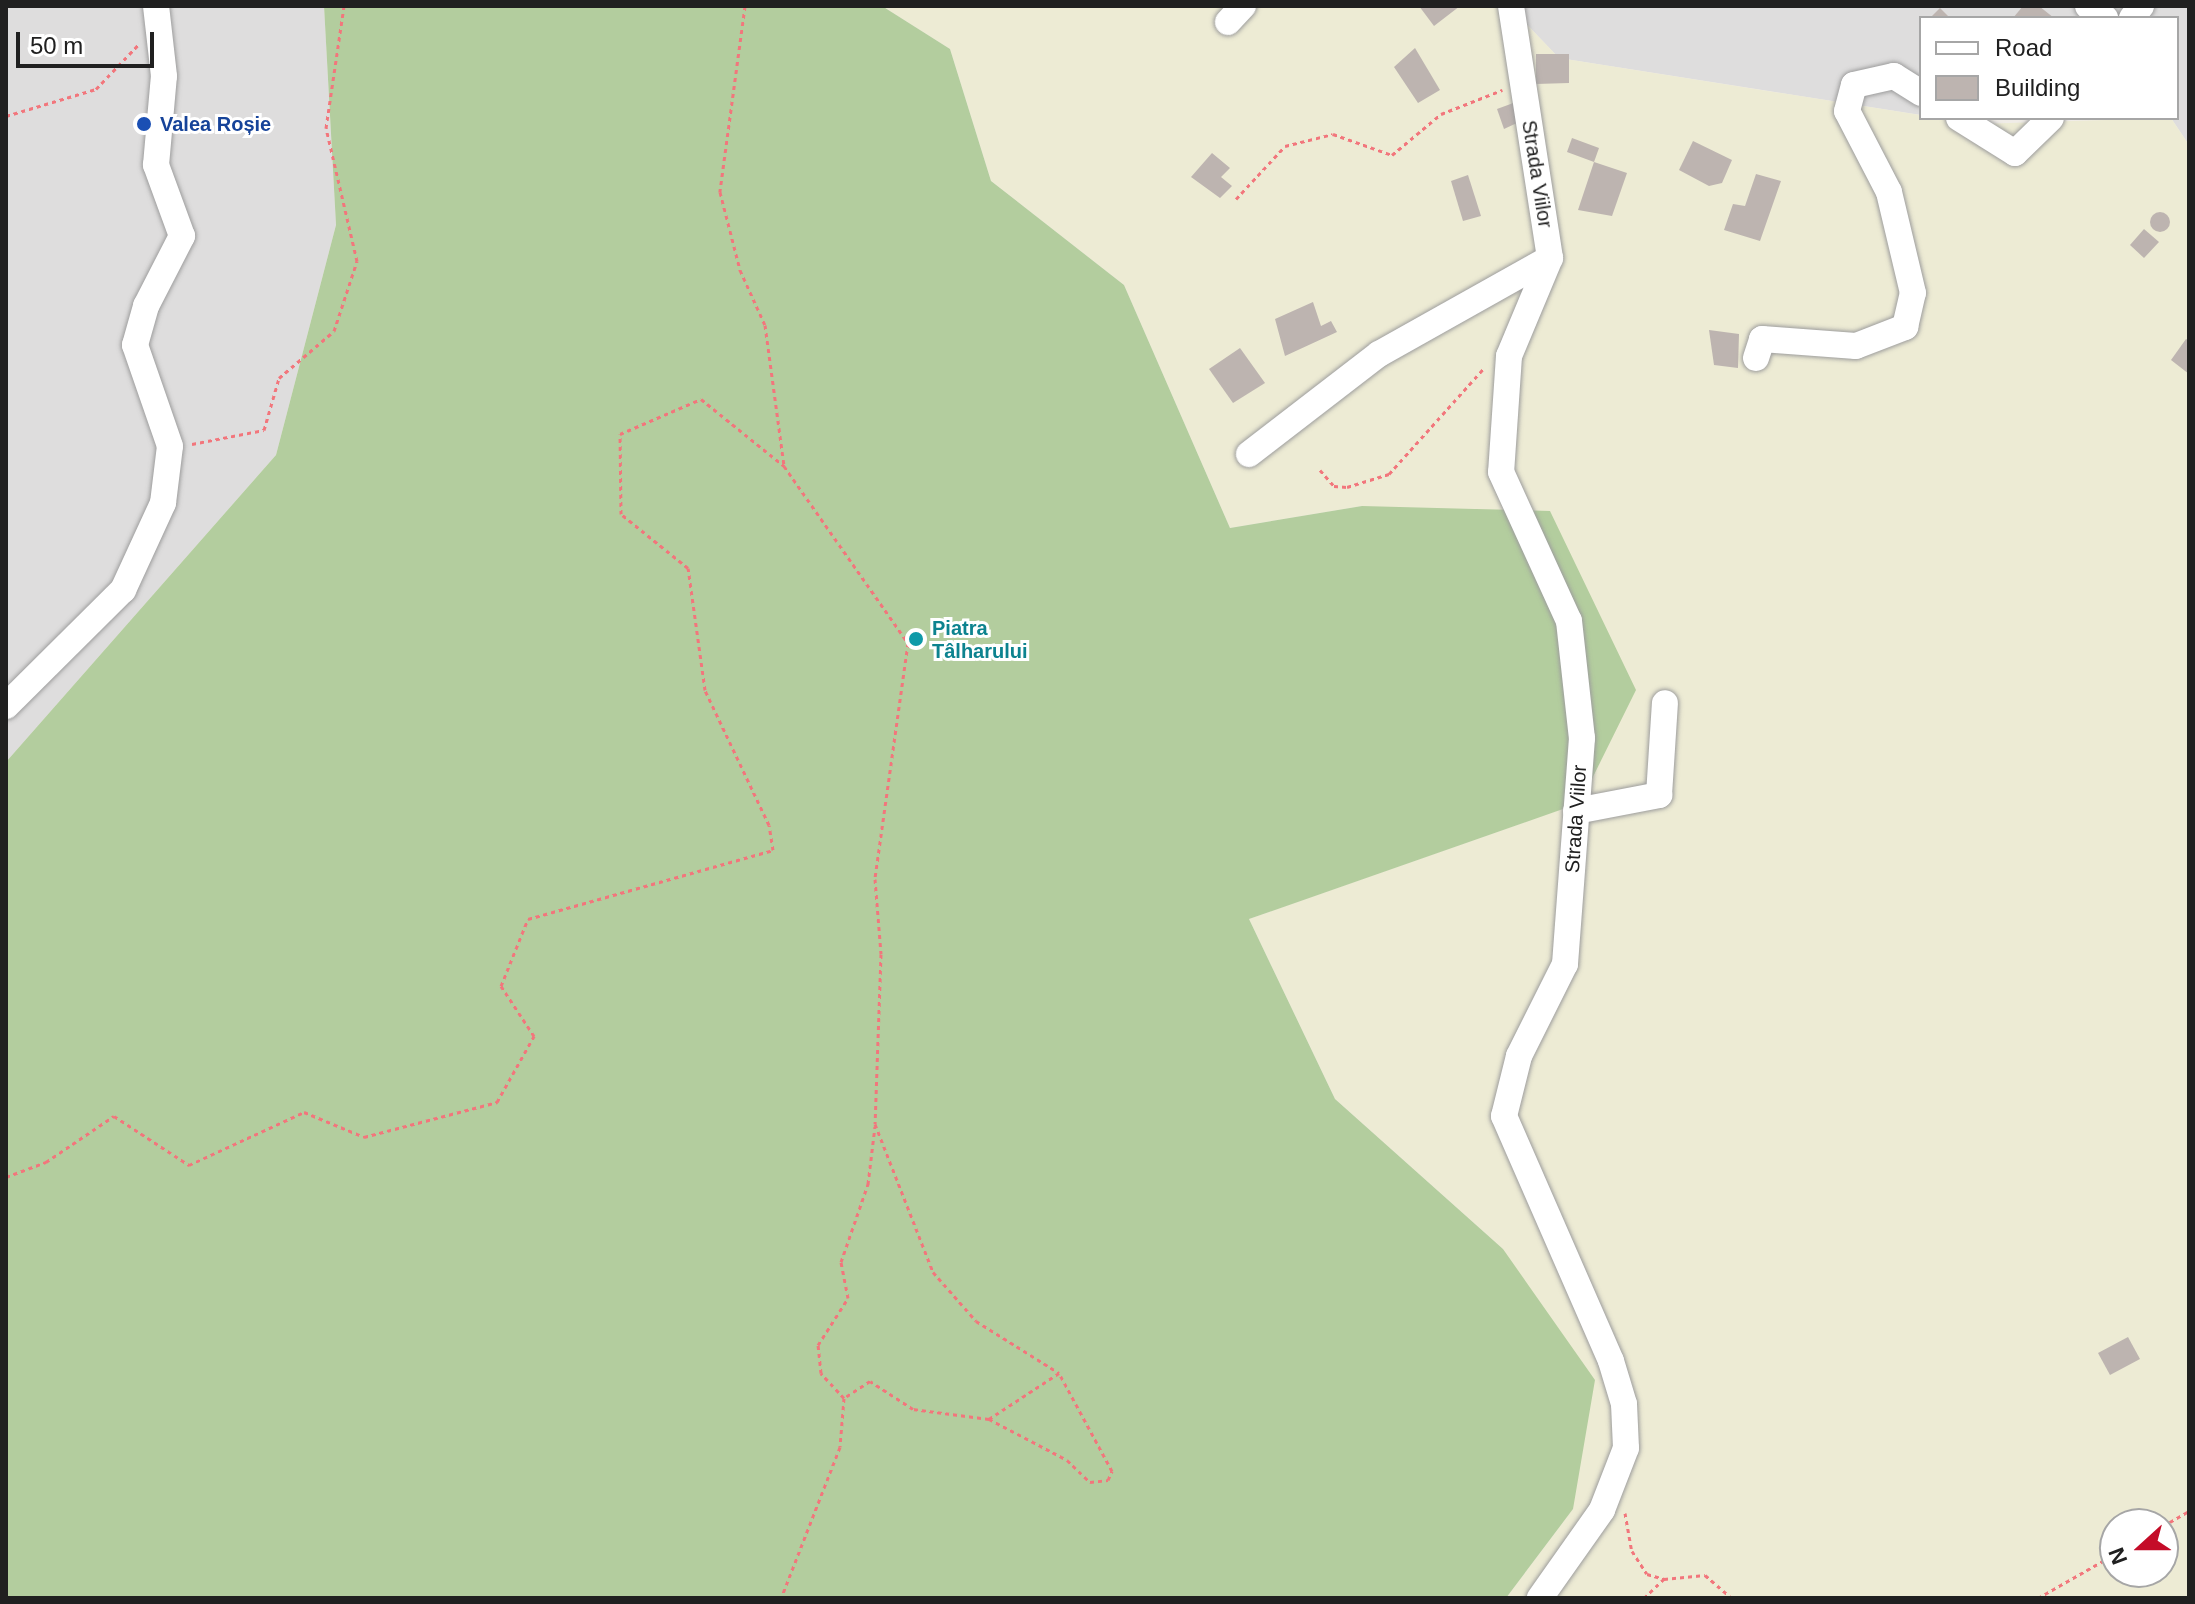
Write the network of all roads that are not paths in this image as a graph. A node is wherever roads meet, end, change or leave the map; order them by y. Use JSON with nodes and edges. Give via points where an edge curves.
{"nodes":[{"id":1,"x":156,"y":6,"type":"edge"},
{"id":2,"x":1511,"y":6,"type":"edge"},
{"id":3,"x":1919,"y":92,"type":"edge"},
{"id":4,"x":1962,"y":120,"type":"edge"},
{"id":5,"x":2049,"y":120,"type":"edge"},
{"id":6,"x":1550,"y":258,"type":"junction"},
{"id":7,"x":1756,"y":358,"type":"dead end"},
{"id":8,"x":1249,"y":454,"type":"dead end"},
{"id":9,"x":1665,"y":703,"type":"dead end"},
{"id":10,"x":6,"y":706,"type":"edge"},
{"id":11,"x":1576,"y":811,"type":"junction"},
{"id":12,"x":1540,"y":1598,"type":"edge"}],
"edges":[{"from":1,"to":10,"type":"street","via":[[161,34],[156,165],[182,236],[135,345],[170,446],[163,503],[138,568]]},
{"from":2,"to":6,"type":"street","name":"Strada Viilor"},
{"from":3,"to":7,"type":"street","via":[[1894,76],[1854,85],[1847,111],[1889,192],[1913,293],[1905,327],[1856,346],[1762,339]]},
{"from":4,"to":5,"type":"street","via":[[2015,153]]},
{"from":6,"to":8,"type":"street","via":[[1379,354]]},
{"from":6,"to":11,"type":"street","name":"Strada Viilor","via":[[1509,356],[1501,472],[1577,648],[1582,738]]},
{"from":9,"to":11,"type":"street","via":[[1659,795]]},
{"from":11,"to":12,"type":"street","name":"Strada Viilor","via":[[1565,964],[1519,1056],[1504,1116],[1611,1361],[1624,1404],[1618,1479]]}]}
